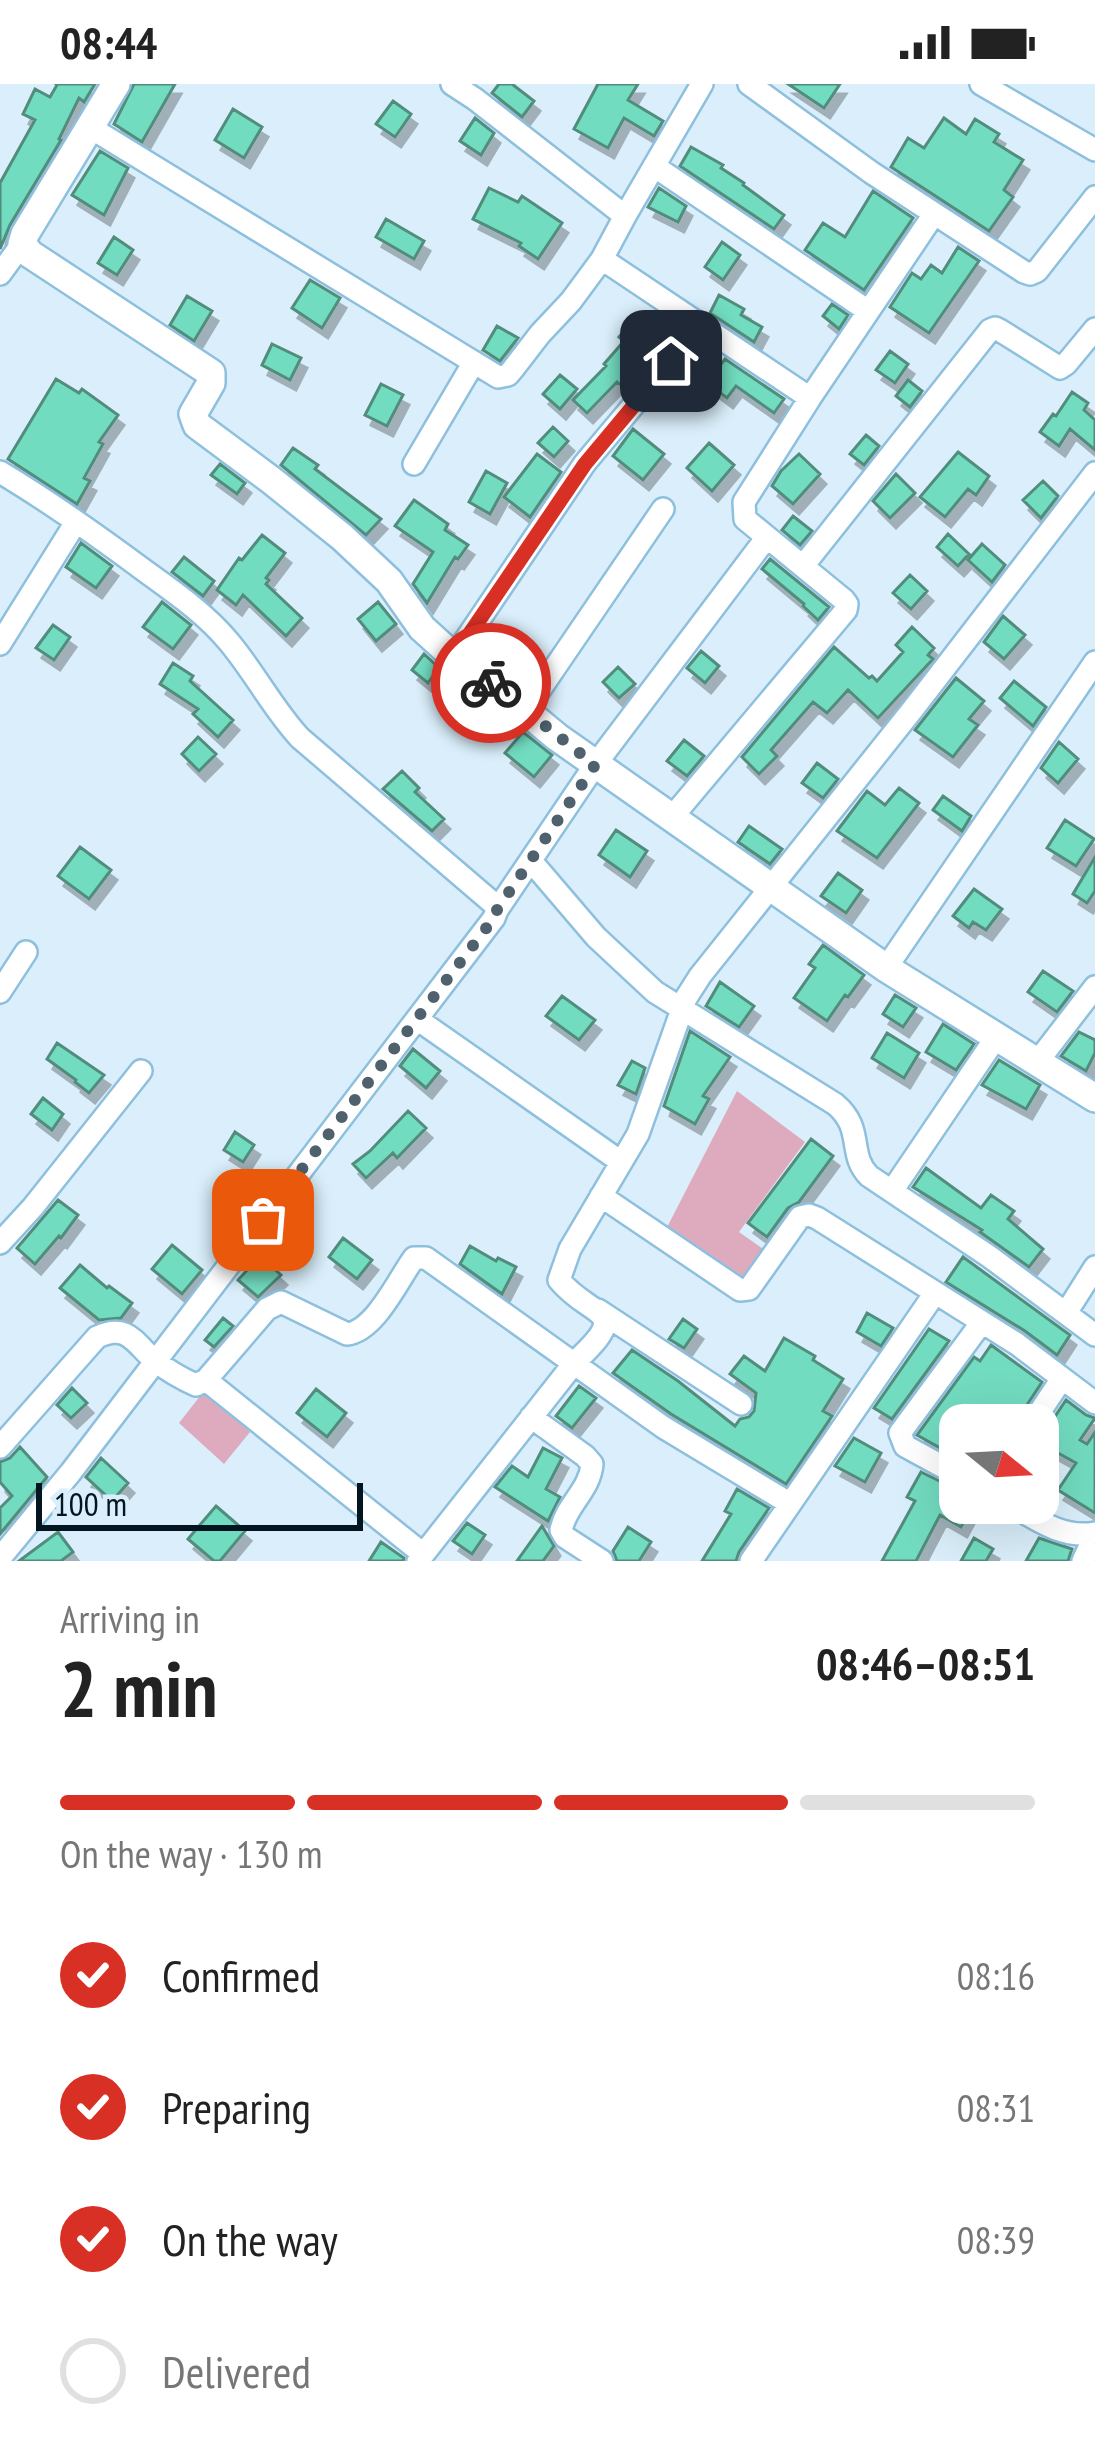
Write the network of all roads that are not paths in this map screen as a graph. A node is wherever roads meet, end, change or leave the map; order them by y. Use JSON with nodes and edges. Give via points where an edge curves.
{"nodes":[{"id":1,"x":116,"y":84,"type":"edge"},
{"id":2,"x":452,"y":84,"type":"edge"},
{"id":3,"x":702,"y":84,"type":"edge"},
{"id":4,"x":748,"y":84,"type":"edge"},
{"id":5,"x":981,"y":84,"type":"edge"},
{"id":6,"x":1009,"y":91,"type":"edge"},
{"id":7,"x":479,"y":92,"type":"edge"},
{"id":8,"x":91,"y":128,"type":"junction"},
{"id":9,"x":1095,"y":150,"type":"edge"},
{"id":10,"x":654,"y":166,"type":"junction"},
{"id":11,"x":1095,"y":197,"type":"edge"},
{"id":12,"x":934,"y":214,"type":"junction"},
{"id":13,"x":625,"y":216,"type":"junction"},
{"id":14,"x":22,"y":244,"type":"junction"},
{"id":15,"x":602,"y":259,"type":"junction"},
{"id":16,"x":0,"y":274,"type":"edge"},
{"id":17,"x":868,"y":311,"type":"junction"},
{"id":18,"x":700,"y":326,"type":"junction"},
{"id":19,"x":1095,"y":329,"type":"edge"},
{"id":20,"x":474,"y":362,"type":"junction"},
{"id":21,"x":810,"y":398,"type":"junction"},
{"id":22,"x":415,"y":464,"type":"dead end"},
{"id":23,"x":0,"y":472,"type":"edge"},
{"id":24,"x":1095,"y":473,"type":"edge"},
{"id":25,"x":664,"y":509,"type":"dead end"},
{"id":26,"x":76,"y":522,"type":"junction"},
{"id":27,"x":767,"y":537,"type":"junction"},
{"id":28,"x":803,"y":566,"type":"junction"},
{"id":29,"x":0,"y":644,"type":"edge"},
{"id":30,"x":454,"y":657,"type":"junction"},
{"id":31,"x":1095,"y":662,"type":"edge"},
{"id":32,"x":526,"y":710,"type":"junction"},
{"id":33,"x":595,"y":765,"type":"junction"},
{"id":34,"x":673,"y":816,"type":"junction"},
{"id":35,"x":531,"y":862,"type":"junction"},
{"id":36,"x":771,"y":888,"type":"junction"},
{"id":37,"x":497,"y":910,"type":"junction"},
{"id":38,"x":26,"y":952,"type":"dead end"},
{"id":39,"x":886,"y":968,"type":"junction"},
{"id":40,"x":1095,"y":987,"type":"edge"},
{"id":41,"x":0,"y":992,"type":"edge"},
{"id":42,"x":682,"y":1010,"type":"junction"},
{"id":43,"x":417,"y":1019,"type":"junction"},
{"id":44,"x":997,"y":1036,"type":"junction"},
{"id":45,"x":1038,"y":1061,"type":"junction"},
{"id":46,"x":141,"y":1070,"type":"dead end"},
{"id":47,"x":1095,"y":1098,"type":"edge"},
{"id":48,"x":621,"y":1162,"type":"junction"},
{"id":49,"x":892,"y":1191,"type":"junction"},
{"id":50,"x":601,"y":1196,"type":"junction"},
{"id":51,"x":0,"y":1243,"type":"edge"},
{"id":52,"x":1095,"y":1267,"type":"edge"},
{"id":53,"x":934,"y":1293,"type":"junction"},
{"id":54,"x":598,"y":1310,"type":"junction"},
{"id":55,"x":1066,"y":1313,"type":"junction"},
{"id":56,"x":982,"y":1322,"type":"junction"},
{"id":57,"x":1095,"y":1335,"type":"edge"},
{"id":58,"x":155,"y":1360,"type":"junction"},
{"id":59,"x":575,"y":1362,"type":"junction"},
{"id":60,"x":206,"y":1380,"type":"junction"},
{"id":61,"x":1060,"y":1380,"type":"junction"},
{"id":62,"x":1095,"y":1403,"type":"edge"},
{"id":63,"x":741,"y":1404,"type":"dead end"},
{"id":64,"x":1044,"y":1404,"type":"edge"},
{"id":65,"x":531,"y":1417,"type":"junction"},
{"id":66,"x":0,"y":1447,"type":"edge"},
{"id":67,"x":939,"y":1465,"type":"edge"},
{"id":68,"x":789,"y":1503,"type":"junction"},
{"id":69,"x":1049,"y":1524,"type":"edge"},
{"id":70,"x":1095,"y":1534,"type":"edge"},
{"id":71,"x":0,"y":1558,"type":"edge"},
{"id":72,"x":420,"y":1558,"type":"edge"},
{"id":73,"x":602,"y":1561,"type":"edge"},
{"id":74,"x":751,"y":1561,"type":"edge"},
{"id":75,"x":1083,"y":1561,"type":"edge"}],
"edges":[{"from":1,"to":8,"type":"street"},
{"from":2,"to":7,"type":"street"},
{"from":3,"to":10,"type":"street"},
{"from":4,"to":12,"type":"street"},
{"from":5,"to":6,"type":"street"},
{"from":6,"to":9,"type":"street"},
{"from":7,"to":13,"type":"street"},
{"from":8,"to":14,"type":"street"},
{"from":8,"to":20,"type":"street"},
{"from":10,"to":13,"type":"street"},
{"from":10,"to":17,"type":"street"},
{"from":11,"to":12,"type":"street","via":[[1030,274]]},
{"from":12,"to":17,"type":"street"},
{"from":13,"to":15,"type":"street"},
{"from":14,"to":16,"type":"street"},
{"from":14,"to":30,"type":"street","via":[[211,373],[193,414],[197,425],[367,560]]},
{"from":15,"to":18,"type":"street"},
{"from":15,"to":20,"type":"street","via":[[508,375]]},
{"from":17,"to":21,"type":"street"},
{"from":18,"to":21,"type":"street"},
{"from":18,"to":30,"type":"street","via":[[585,464]]},
{"from":19,"to":28,"type":"street","via":[[1060,368],[990,330]]},
{"from":20,"to":22,"type":"street"},
{"from":21,"to":27,"type":"street","via":[[744,502],[745,519]]},
{"from":23,"to":26,"type":"street"},
{"from":24,"to":36,"type":"street"},
{"from":25,"to":32,"type":"street"},
{"from":26,"to":29,"type":"street"},
{"from":26,"to":37,"type":"street","via":[[210,622],[300,738]]},
{"from":27,"to":28,"type":"street"},
{"from":27,"to":33,"type":"street"},
{"from":28,"to":34,"type":"street","via":[[846,610]]},
{"from":30,"to":32,"type":"street"},
{"from":31,"to":39,"type":"street"},
{"from":32,"to":33,"type":"street"},
{"from":33,"to":34,"type":"street"},
{"from":33,"to":35,"type":"street"},
{"from":34,"to":36,"type":"street"},
{"from":35,"to":37,"type":"street"},
{"from":35,"to":42,"type":"street","via":[[622,962]]},
{"from":36,"to":39,"type":"street"},
{"from":36,"to":42,"type":"street"},
{"from":37,"to":43,"type":"street"},
{"from":38,"to":41,"type":"street"},
{"from":39,"to":44,"type":"street"},
{"from":40,"to":45,"type":"street"},
{"from":42,"to":48,"type":"street"},
{"from":42,"to":49,"type":"street","via":[[847,1114],[860,1168]]},
{"from":43,"to":48,"type":"street"},
{"from":43,"to":58,"type":"street"},
{"from":44,"to":45,"type":"street"},
{"from":44,"to":49,"type":"street"},
{"from":45,"to":47,"type":"street"},
{"from":46,"to":51,"type":"street"},
{"from":48,"to":50,"type":"street"},
{"from":49,"to":55,"type":"street"},
{"from":50,"to":53,"type":"street","via":[[740,1290],[808,1215]]},
{"from":50,"to":54,"type":"street","via":[[560,1280]]},
{"from":52,"to":55,"type":"street"},
{"from":53,"to":56,"type":"street"},
{"from":53,"to":68,"type":"street"},
{"from":54,"to":59,"type":"street","via":[[605,1329]]},
{"from":54,"to":63,"type":"street"},
{"from":55,"to":57,"type":"street"},
{"from":56,"to":61,"type":"street"},
{"from":56,"to":67,"type":"street","via":[[900,1433],[904,1446]]},
{"from":58,"to":60,"type":"street","via":[[196,1385]]},
{"from":58,"to":66,"type":"street","via":[[132,1337],[104,1333]]},
{"from":58,"to":71,"type":"street"},
{"from":59,"to":60,"type":"street","via":[[426,1258],[414,1258],[359,1333],[281,1302]]},
{"from":59,"to":65,"type":"street"},
{"from":59,"to":68,"type":"street"},
{"from":60,"to":72,"type":"street"},
{"from":61,"to":62,"type":"street"},
{"from":61,"to":64,"type":"street"},
{"from":65,"to":72,"type":"street"},
{"from":65,"to":73,"type":"street","via":[[592,1464],[561,1530]]},
{"from":68,"to":74,"type":"street"},
{"from":69,"to":70,"type":"street"},
{"from":70,"to":75,"type":"street"}]}
